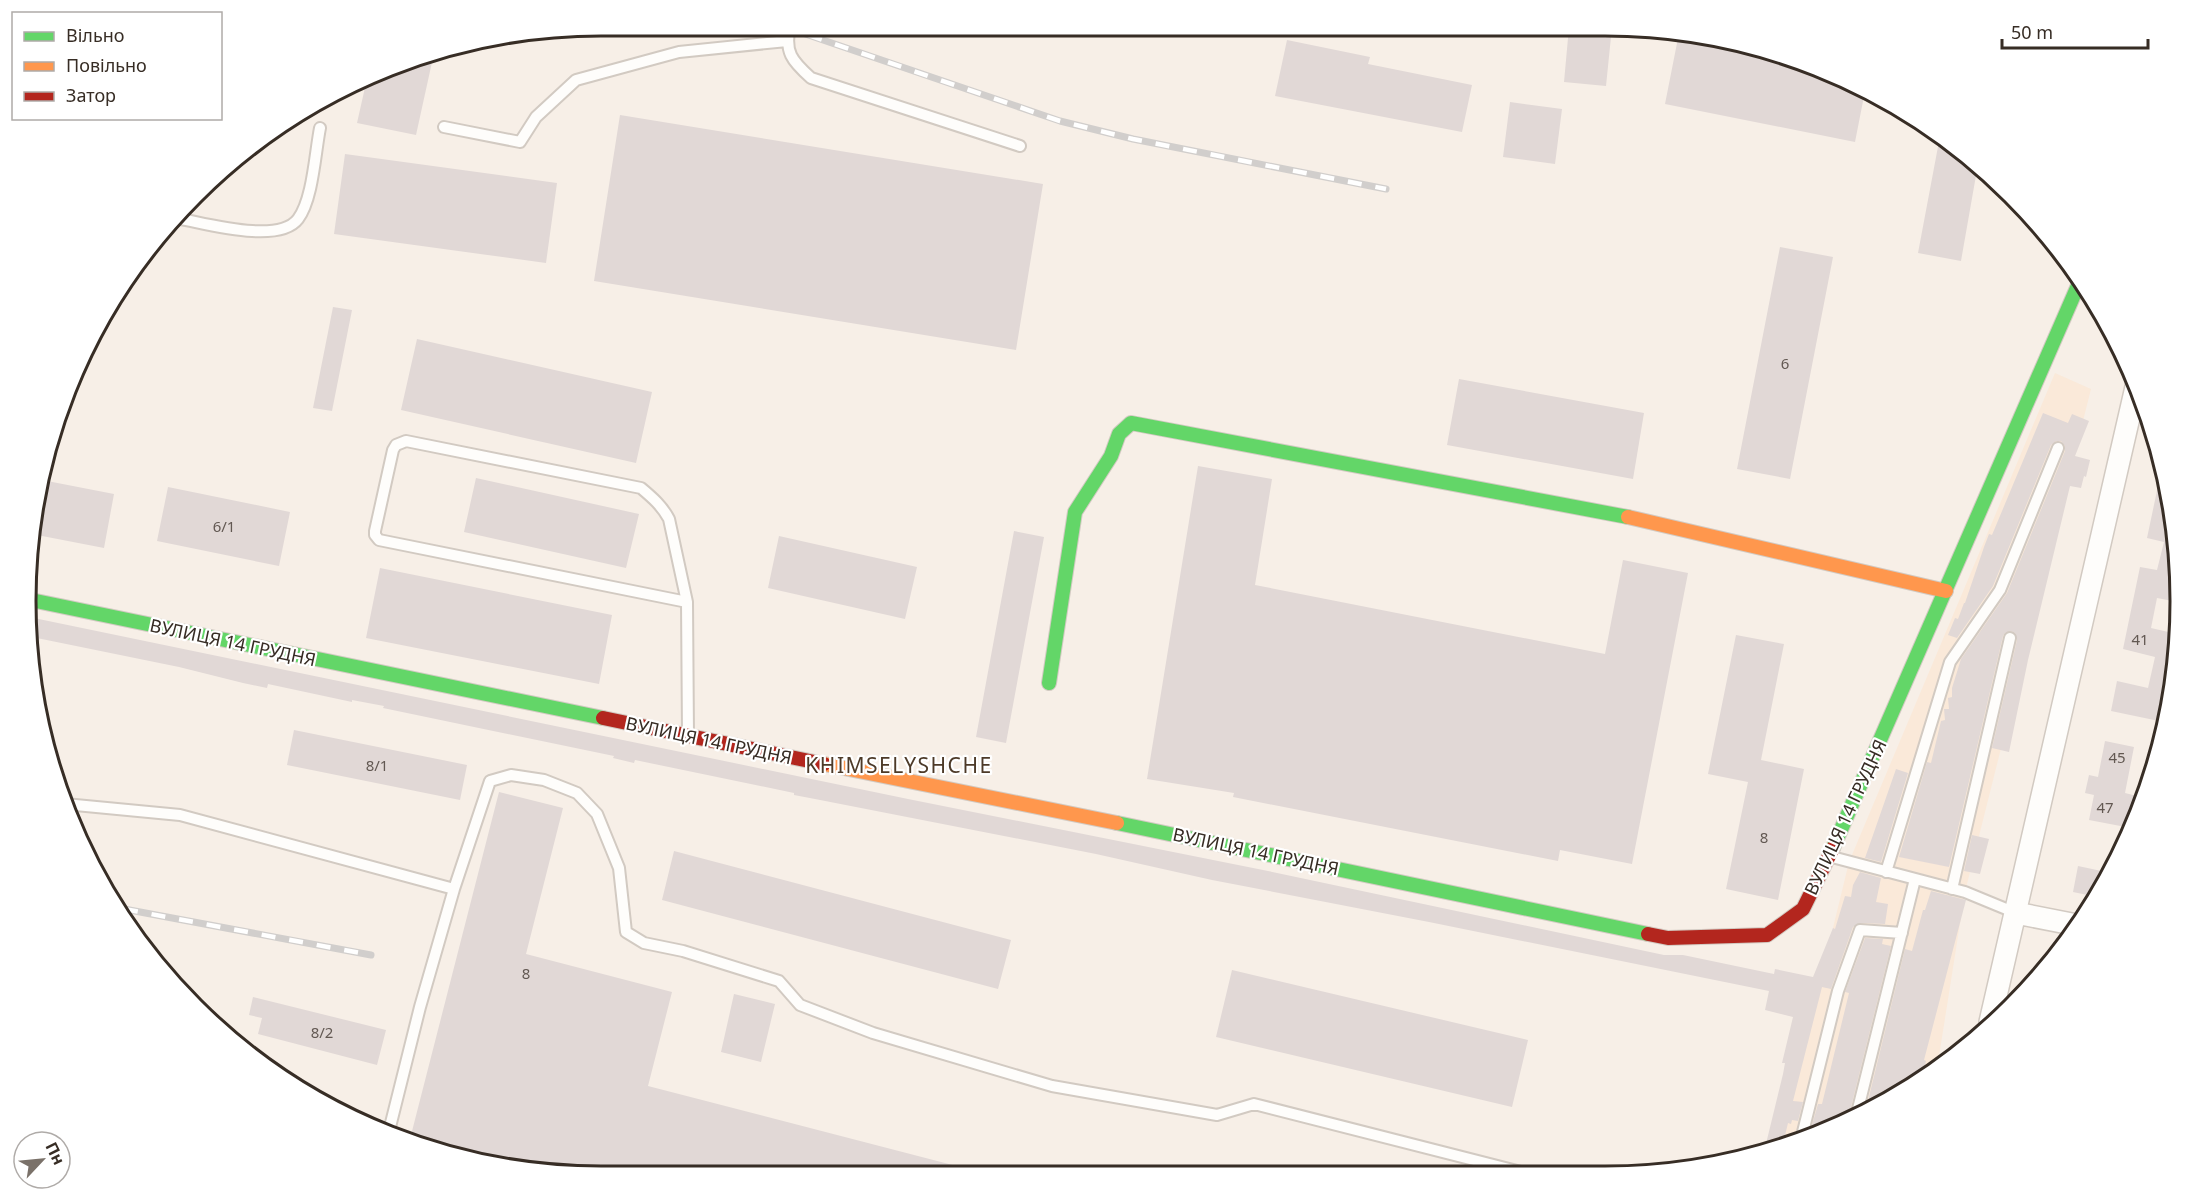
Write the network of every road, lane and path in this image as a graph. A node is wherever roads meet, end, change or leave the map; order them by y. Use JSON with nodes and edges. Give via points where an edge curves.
{"nodes":[{"id":1,"x":788,"y":36,"type":"edge"},
{"id":2,"x":787,"y":41,"type":"junction"},
{"id":3,"x":444,"y":127,"type":"dead end"},
{"id":4,"x":320,"y":128,"type":"dead end"},
{"id":5,"x":1020,"y":146,"type":"dead end"},
{"id":6,"x":184,"y":219,"type":"edge"},
{"id":7,"x":2076,"y":289,"type":"edge"},
{"id":8,"x":2133,"y":400,"type":"edge"},
{"id":9,"x":2058,"y":448,"type":"dead end"},
{"id":10,"x":1946,"y":591,"type":"junction"},
{"id":11,"x":36,"y":601,"type":"edge"},
{"id":12,"x":687,"y":602,"type":"junction"},
{"id":13,"x":2010,"y":638,"type":"dead end"},
{"id":14,"x":1049,"y":683,"type":"dead end"},
{"id":15,"x":688,"y":736,"type":"junction"},
{"id":16,"x":74,"y":805,"type":"edge"},
{"id":17,"x":1829,"y":856,"type":"junction"},
{"id":18,"x":1886,"y":872,"type":"junction"},
{"id":19,"x":1916,"y":879,"type":"junction"},
{"id":20,"x":454,"y":889,"type":"junction"},
{"id":21,"x":1952,"y":889,"type":"junction"},
{"id":22,"x":2016,"y":913,"type":"junction"},
{"id":23,"x":2069,"y":923,"type":"edge"},
{"id":24,"x":1902,"y":933,"type":"junction"},
{"id":25,"x":1992,"y":1013,"type":"edge"},
{"id":26,"x":1859,"y":1106,"type":"edge"},
{"id":27,"x":390,"y":1125,"type":"edge"},
{"id":28,"x":1805,"y":1129,"type":"edge"},
{"id":29,"x":1497,"y":1166,"type":"edge"}],
"edges":[{"from":1,"to":2,"type":"lane"},
{"from":2,"to":3,"type":"lane","via":[[680,52],[576,80],[536,117],[520,142]]},
{"from":2,"to":5,"type":"lane","via":[[795,64],[811,78]]},
{"from":4,"to":6,"type":"lane","via":[[307,199],[297,220],[280,229],[257,232]]},
{"from":7,"to":10,"type":"street","name":"ВУЛИЦЯ 14 ГРУДНЯ"},
{"from":8,"to":22,"type":"street"},
{"from":9,"to":18,"type":"lane","via":[[2000,590],[1950,662]]},
{"from":10,"to":14,"type":"street","via":[[1644,520],[1131,423],[1119,434],[1111,456],[1074,513]]},
{"from":10,"to":17,"type":"street","name":"ВУЛИЦЯ 14 ГРУДНЯ"},
{"from":11,"to":15,"type":"street","name":"ВУЛИЦЯ 14 ГРУДНЯ"},
{"from":12,"to":12,"type":"lane","via":[[669,519],[641,488],[406,441],[393,450],[375,531],[379,540]]},
{"from":12,"to":15,"type":"lane"},
{"from":13,"to":21,"type":"lane"},
{"from":15,"to":17,"type":"street","name":"ВУЛИЦЯ 14 ГРУДНЯ","via":[[1668,938],[1767,935],[1803,909]]},
{"from":16,"to":20,"type":"lane","via":[[180,815]]},
{"from":17,"to":18,"type":"lane"},
{"from":18,"to":19,"type":"lane"},
{"from":19,"to":21,"type":"lane"},
{"from":19,"to":24,"type":"lane"},
{"from":20,"to":27,"type":"lane"},
{"from":20,"to":29,"type":"lane","via":[[489,782],[511,775],[544,780],[577,793],[597,814],[619,868],[626,932],[644,943],[779,981],[800,1005],[873,1033],[1052,1086],[1217,1115],[1254,1104]]},
{"from":21,"to":22,"type":"lane"},
{"from":22,"to":23,"type":"street"},
{"from":22,"to":25,"type":"street"},
{"from":24,"to":26,"type":"lane"},
{"from":24,"to":28,"type":"lane","via":[[1860,930],[1838,991]]}]}
